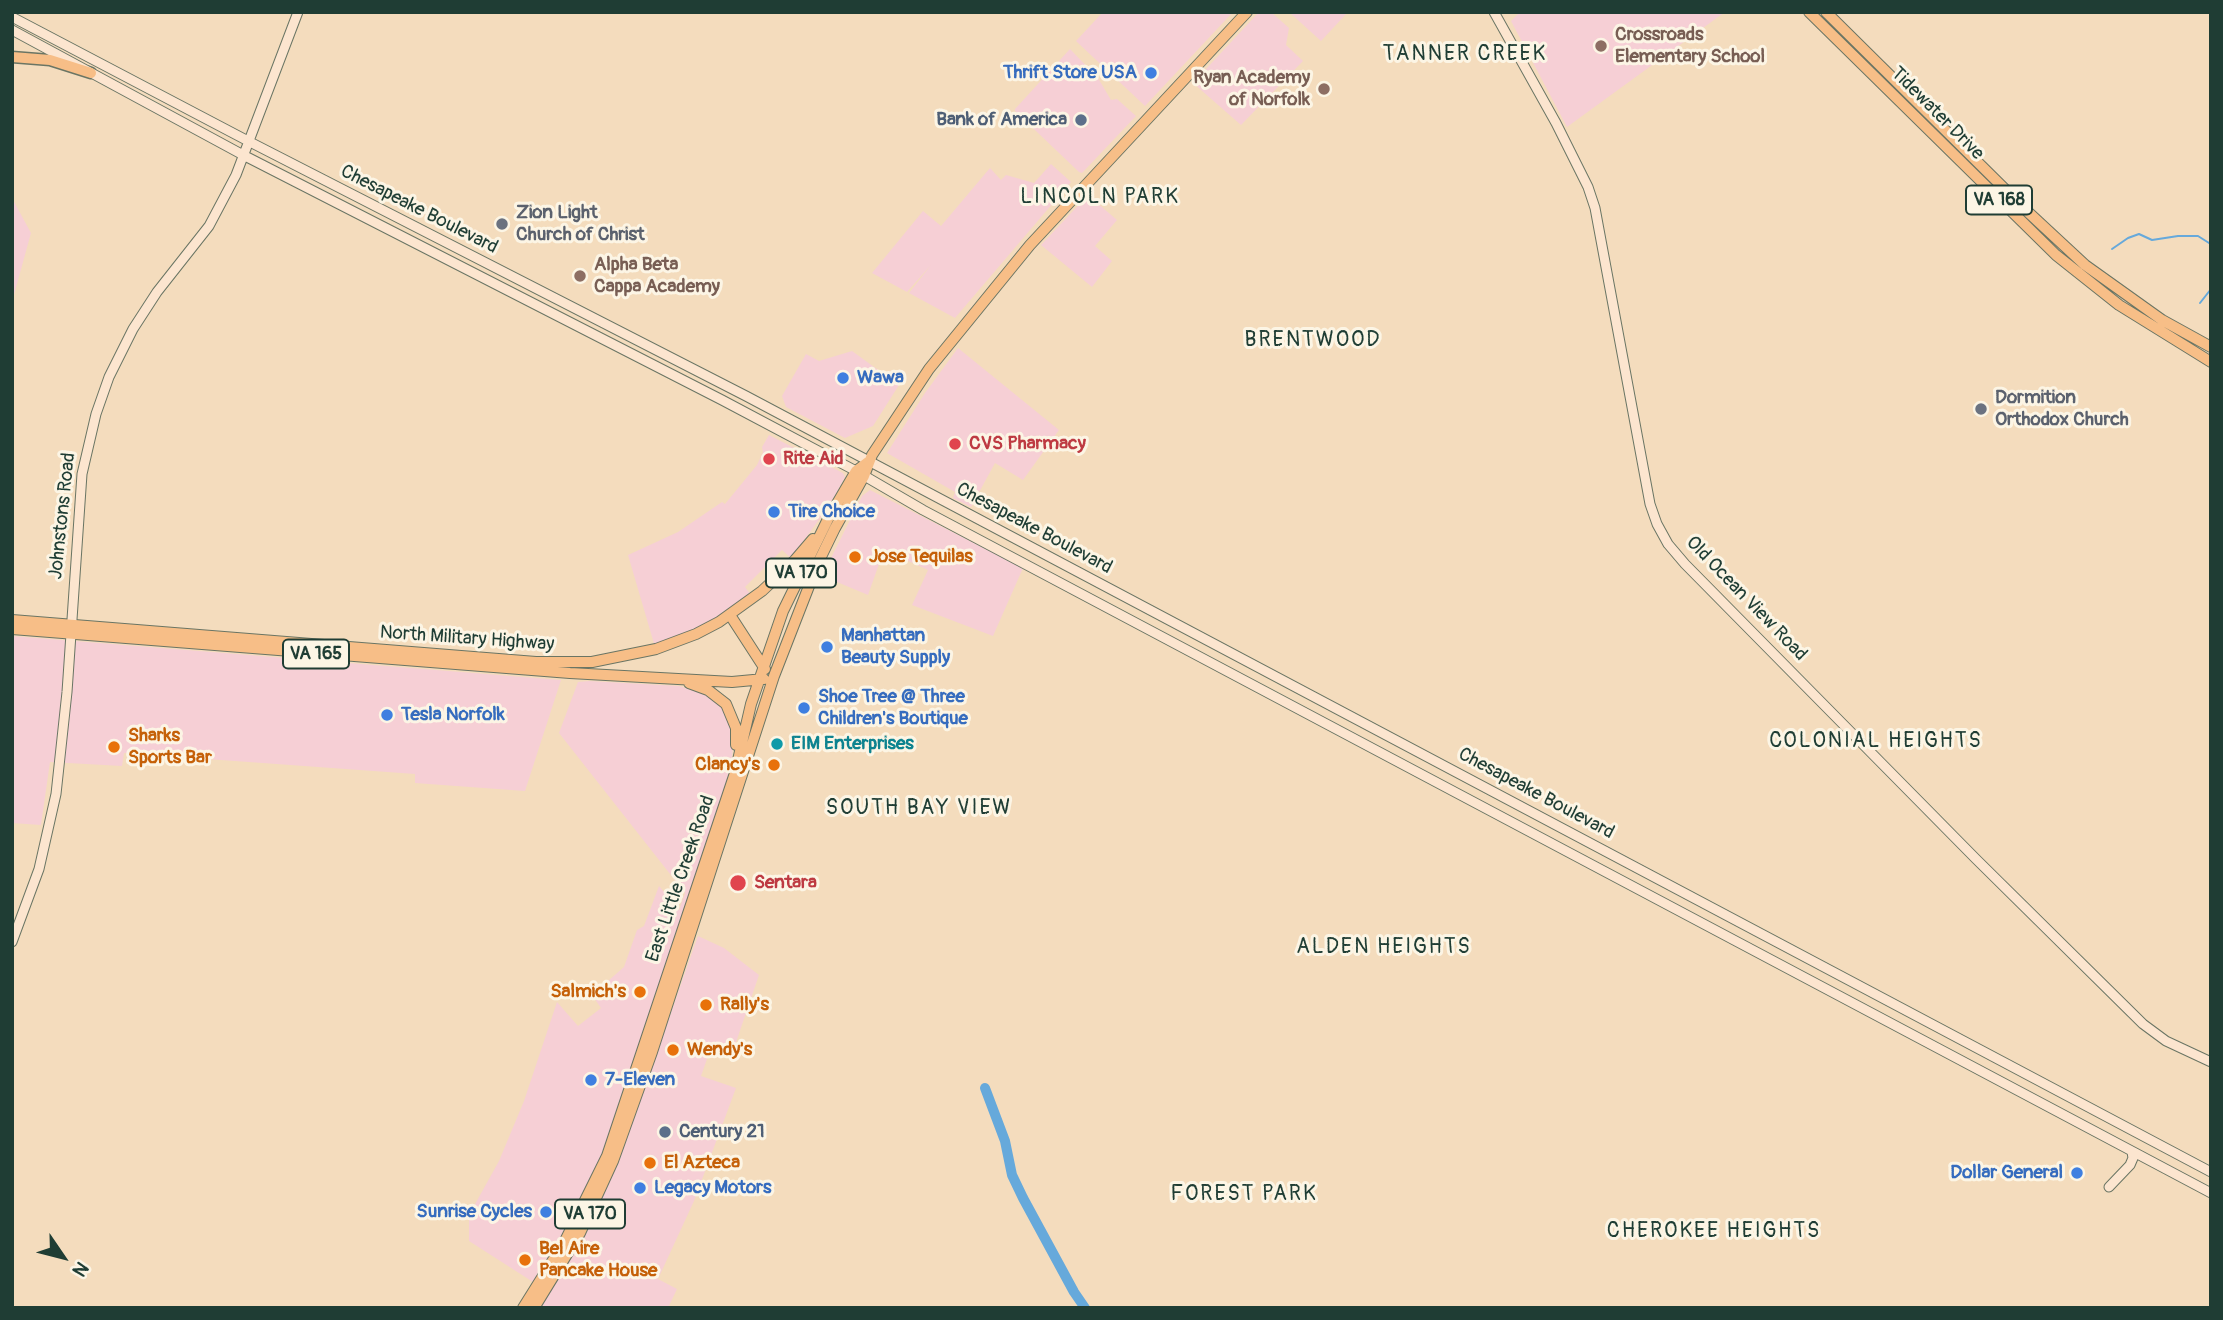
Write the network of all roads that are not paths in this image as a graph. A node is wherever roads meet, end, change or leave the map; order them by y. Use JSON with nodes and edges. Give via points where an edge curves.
{"nodes":[{"id":1,"x":298,"y":12,"type":"edge"},
{"id":2,"x":1246,"y":12,"type":"edge"},
{"id":3,"x":1494,"y":12,"type":"edge"},
{"id":4,"x":1809,"y":12,"type":"edge"},
{"id":5,"x":1826,"y":12,"type":"edge"},
{"id":6,"x":12,"y":16,"type":"edge"},
{"id":7,"x":12,"y":30,"type":"edge"},
{"id":8,"x":12,"y":57,"type":"edge"},
{"id":9,"x":91,"y":73,"type":"junction"},
{"id":10,"x":250,"y":142,"type":"junction"},
{"id":11,"x":245,"y":156,"type":"junction"},
{"id":12,"x":2211,"y":348,"type":"edge"},
{"id":13,"x":2211,"y":362,"type":"edge"},
{"id":14,"x":868,"y":462,"type":"junction"},
{"id":15,"x":860,"y":474,"type":"junction"},
{"id":16,"x":828,"y":519,"type":"junction"},
{"id":17,"x":730,"y":615,"type":"junction"},
{"id":18,"x":12,"y":620,"type":"edge"},
{"id":19,"x":12,"y":629,"type":"edge"},
{"id":20,"x":71,"y":629,"type":"junction"},
{"id":21,"x":702,"y":631,"type":"junction"},
{"id":22,"x":743,"y":635,"type":"junction"},
{"id":23,"x":763,"y":668,"type":"junction"},
{"id":24,"x":774,"y":676,"type":"junction"},
{"id":25,"x":671,"y":678,"type":"junction"},
{"id":26,"x":758,"y":681,"type":"junction"},
{"id":27,"x":735,"y":773,"type":"junction"},
{"id":28,"x":12,"y":942,"type":"edge"},
{"id":29,"x":2211,"y":1062,"type":"edge"},
{"id":30,"x":2036,"y":1080,"type":"junction"},
{"id":31,"x":2028,"y":1097,"type":"junction"},
{"id":32,"x":2132,"y":1152,"type":"junction"},
{"id":33,"x":2211,"y":1172,"type":"edge"},
{"id":34,"x":2109,"y":1187,"type":"dead end"},
{"id":35,"x":2211,"y":1192,"type":"edge"},
{"id":36,"x":523,"y":1308,"type":"edge"},
{"id":37,"x":534,"y":1308,"type":"edge"}],
"edges":[{"from":1,"to":10,"type":"main road","name":"Johnstons Road"},
{"from":2,"to":14,"type":"main road","name":"East Little Creek Road","number":"VA 165","via":[[1014,263],[921,380]]},
{"from":3,"to":29,"type":"main road","name":"Old Ocean View Road","via":[[1556,123],[1595,208],[1650,504],[1668,544],[2143,1024],[2166,1041]]},
{"from":4,"to":13,"type":"main road","name":"Tidewater Drive","number":"VA 168","via":[[2056,255],[2119,305]]},
{"from":5,"to":12,"type":"main road","name":"Tidewater Drive","number":"VA 168","via":[[2085,265],[2162,320]]},
{"from":6,"to":10,"type":"main road","name":"Chesapeake Boulevard"},
{"from":7,"to":9,"type":"main road","name":"Chesapeake Boulevard"},
{"from":8,"to":9,"type":"highway","via":[[50,60]]},
{"from":9,"to":11,"type":"main road","name":"Chesapeake Boulevard"},
{"from":10,"to":11,"type":"main road","name":"Johnstons Road"},
{"from":10,"to":14,"type":"main road","name":"Chesapeake Boulevard"},
{"from":11,"to":15,"type":"main road","name":"Chesapeake Boulevard"},
{"from":11,"to":20,"type":"main road","name":"Johnstons Road","via":[[209,226],[133,329],[103,393],[82,474]]},
{"from":14,"to":15,"type":"main road","name":"East Little Creek Road","number":"VA 165"},
{"from":14,"to":30,"type":"main road","name":"Chesapeake Boulevard"},
{"from":15,"to":16,"type":"main road","name":"East Little Creek Road","number":"VA 165"},
{"from":15,"to":24,"type":"main road","name":"East Little Creek Road","number":"VA 165","via":[[818,563]]},
{"from":15,"to":31,"type":"main road","name":"Chesapeake Boulevard"},
{"from":16,"to":17,"type":"main road","name":"North Military Highway","number":"VA 165","via":[[781,575]]},
{"from":16,"to":23,"type":"main road","name":"East Little Creek Road","number":"VA 170","via":[[791,594]]},
{"from":17,"to":21,"type":"main road","name":"North Military Highway","number":"VA 165"},
{"from":17,"to":22,"type":"main road"},
{"from":18,"to":20,"type":"main road","name":"North Military Highway","number":"VA 165"},
{"from":19,"to":20,"type":"main road","name":"North Military Highway","number":"VA 165"},
{"from":20,"to":21,"type":"main road","name":"North Military Highway","number":"VA 165","via":[[549,663],[635,655]]},
{"from":20,"to":25,"type":"main road","name":"North Military Highway","number":"VA 165","via":[[530,671]]},
{"from":20,"to":28,"type":"main road","name":"Johnstons Road","via":[[52,815],[36,879]]},
{"from":21,"to":22,"type":"main road","via":[[725,626]]},
{"from":22,"to":23,"type":"main road"},
{"from":23,"to":24,"type":"main road"},
{"from":23,"to":26,"type":"main road","name":"East Little Creek Road","number":"VA 170"},
{"from":24,"to":26,"type":"main road","name":"North Military Highway","number":"VA 165"},
{"from":24,"to":37,"type":"main road","name":"East Little Creek Road","number":"VA 170","via":[[622,1140],[580,1233]]},
{"from":25,"to":26,"type":"main road","name":"North Military Highway","number":"VA 165"},
{"from":25,"to":27,"type":"main road","via":[[708,690],[726,704],[737,735]]},
{"from":26,"to":27,"type":"main road","name":"East Little Creek Road","number":"VA 170"},
{"from":27,"to":36,"type":"main road","name":"East Little Creek Road","number":"VA 170","via":[[607,1156],[565,1241]]},
{"from":30,"to":31,"type":"main road"},
{"from":30,"to":33,"type":"main road","name":"Chesapeake Boulevard"},
{"from":31,"to":32,"type":"main road","name":"Chesapeake Boulevard"},
{"from":32,"to":34,"type":"main road","via":[[2130,1165]]},
{"from":32,"to":35,"type":"main road","name":"Chesapeake Boulevard"}]}
